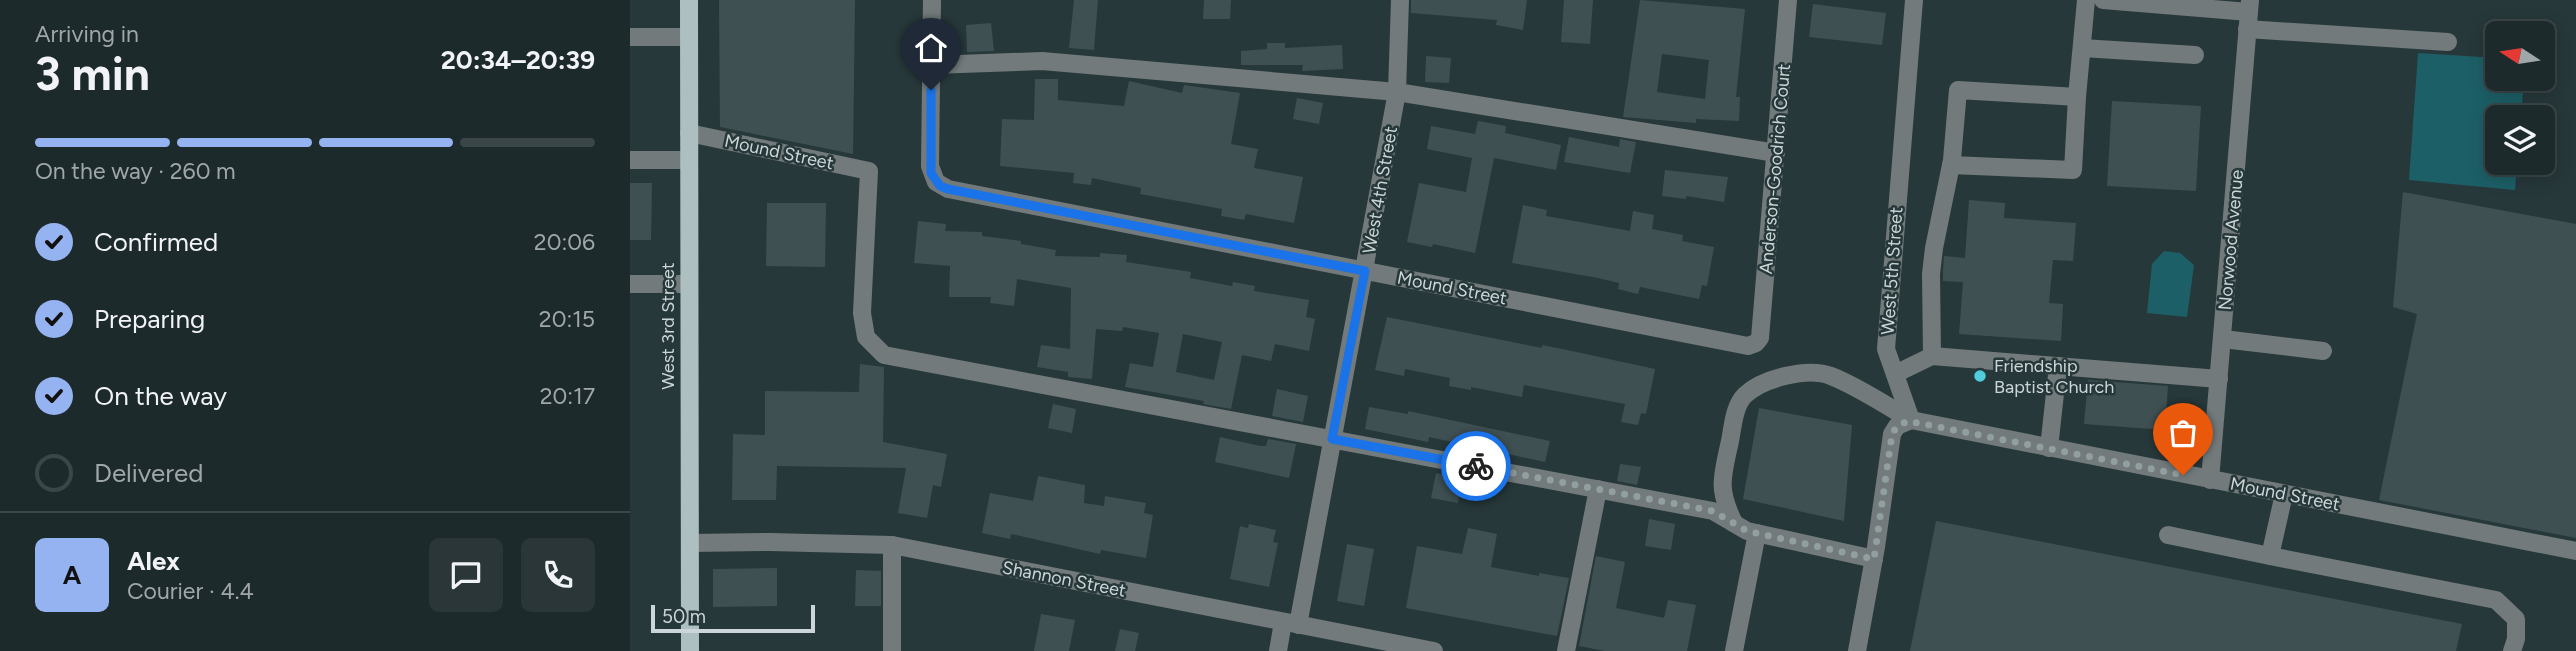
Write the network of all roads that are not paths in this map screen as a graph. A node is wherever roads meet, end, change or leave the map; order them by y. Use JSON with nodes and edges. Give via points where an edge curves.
{"nodes":[{"id":1,"x":689,"y":0,"type":"edge"},
{"id":2,"x":932,"y":0,"type":"edge"},
{"id":3,"x":1401,"y":0,"type":"edge"},
{"id":4,"x":1788,"y":0,"type":"edge"},
{"id":5,"x":1914,"y":0,"type":"edge"},
{"id":6,"x":2086,"y":0,"type":"edge"},
{"id":7,"x":2104,"y":0,"type":"edge"},
{"id":8,"x":2248,"y":14,"type":"edge"},
{"id":9,"x":630,"y":37,"type":"edge"},
{"id":10,"x":689,"y":37,"type":"junction"},
{"id":11,"x":2448,"y":42,"type":"dead end"},
{"id":12,"x":2082,"y":48,"type":"junction"},
{"id":13,"x":2195,"y":55,"type":"dead end"},
{"id":14,"x":932,"y":65,"type":"junction"},
{"id":15,"x":1397,"y":92,"type":"junction"},
{"id":16,"x":2077,"y":97,"type":"junction"},
{"id":17,"x":690,"y":132,"type":"junction"},
{"id":18,"x":1776,"y":153,"type":"junction"},
{"id":19,"x":630,"y":160,"type":"edge"},
{"id":20,"x":689,"y":160,"type":"junction"},
{"id":21,"x":1951,"y":165,"type":"junction"},
{"id":22,"x":1365,"y":271,"type":"junction"},
{"id":23,"x":630,"y":284,"type":"edge"},
{"id":24,"x":690,"y":284,"type":"junction"},
{"id":25,"x":1760,"y":338,"type":"joint"},
{"id":26,"x":2223,"y":339,"type":"junction"},
{"id":27,"x":2323,"y":351,"type":"dead end"},
{"id":28,"x":1932,"y":356,"type":"junction"},
{"id":29,"x":2058,"y":366,"type":"junction"},
{"id":30,"x":1895,"y":374,"type":"junction"},
{"id":31,"x":2219,"y":379,"type":"junction"},
{"id":32,"x":1911,"y":420,"type":"junction"},
{"id":33,"x":1332,"y":439,"type":"junction"},
{"id":34,"x":2049,"y":448,"type":"junction"},
{"id":35,"x":2210,"y":480,"type":"junction"},
{"id":36,"x":1598,"y":489,"type":"junction"},
{"id":37,"x":2284,"y":494,"type":"junction"},
{"id":38,"x":1734,"y":523,"type":"junction"},
{"id":39,"x":1757,"y":533,"type":"junction"},
{"id":40,"x":2168,"y":535,"type":"dead end"},
{"id":41,"x":690,"y":543,"type":"junction"},
{"id":42,"x":892,"y":545,"type":"junction"},
{"id":43,"x":2576,"y":551,"type":"edge"},
{"id":44,"x":2270,"y":556,"type":"junction"},
{"id":45,"x":1874,"y":559,"type":"junction"},
{"id":46,"x":1291,"y":624,"type":"junction"},
{"id":47,"x":690,"y":651,"type":"edge"},
{"id":48,"x":892,"y":651,"type":"edge"},
{"id":49,"x":1278,"y":651,"type":"edge"},
{"id":50,"x":1434,"y":651,"type":"edge"},
{"id":51,"x":1566,"y":651,"type":"edge"},
{"id":52,"x":1734,"y":651,"type":"edge"},
{"id":53,"x":1857,"y":651,"type":"edge"},
{"id":54,"x":2512,"y":651,"type":"edge"}],
"edges":[{"from":1,"to":10,"type":"main road","name":"West 3rd Street"},
{"from":2,"to":14,"type":"street"},
{"from":3,"to":15,"type":"street","name":"West 4th Street"},
{"from":4,"to":18,"type":"street","name":"Anderson-Goodrich Court"},
{"from":5,"to":30,"type":"street","name":"West 5th Street","via":[[1886,349]]},
{"from":6,"to":12,"type":"street"},
{"from":7,"to":8,"type":"street"},
{"from":8,"to":11,"type":"street"},
{"from":8,"to":26,"type":"street","name":"Norwood Avenue"},
{"from":9,"to":10,"type":"street"},
{"from":10,"to":17,"type":"main road","name":"West 3rd Street"},
{"from":12,"to":13,"type":"street"},
{"from":12,"to":16,"type":"street"},
{"from":14,"to":15,"type":"street","via":[[1042,61]]},
{"from":14,"to":22,"type":"street","name":"Mound Street","via":[[930,166],[936,182],[948,189]]},
{"from":15,"to":18,"type":"street"},
{"from":15,"to":22,"type":"street","name":"West 4th Street"},
{"from":16,"to":21,"type":"street","via":[[1958,90]]},
{"from":16,"to":21,"type":"street","via":[[2073,170]]},
{"from":17,"to":20,"type":"main road","name":"West 3rd Street"},
{"from":17,"to":33,"type":"street","name":"Mound Street","via":[[869,171],[862,313],[866,337],[884,355]]},
{"from":18,"to":25,"type":"street","name":"Anderson-Goodrich Court"},
{"from":19,"to":20,"type":"street"},
{"from":20,"to":24,"type":"main road","name":"West 3rd Street"},
{"from":21,"to":28,"type":"street","via":[[1931,274]]},
{"from":22,"to":25,"type":"street","name":"Mound Street","via":[[1748,346]]},
{"from":22,"to":33,"type":"street","name":"West 4th Street"},
{"from":23,"to":24,"type":"street"},
{"from":24,"to":41,"type":"main road","name":"West 3rd Street"},
{"from":26,"to":27,"type":"street"},
{"from":26,"to":31,"type":"street","name":"Norwood Avenue"},
{"from":28,"to":29,"type":"street"},
{"from":28,"to":30,"type":"street"},
{"from":29,"to":31,"type":"street"},
{"from":29,"to":34,"type":"street"},
{"from":30,"to":32,"type":"street","name":"West 5th Street"},
{"from":31,"to":35,"type":"street","name":"Norwood Avenue"},
{"from":32,"to":34,"type":"street","name":"Mound Street"},
{"from":32,"to":38,"type":"street","name":"Mound Street","via":[[1828,374],[1769,380],[1737,407],[1721,486]]},
{"from":32,"to":45,"type":"street","via":[[1892,434]]},
{"from":33,"to":36,"type":"street"},
{"from":33,"to":46,"type":"street","name":"West 4th Street"},
{"from":34,"to":35,"type":"street","name":"Mound Street"},
{"from":35,"to":37,"type":"street","name":"Mound Street"},
{"from":36,"to":38,"type":"street","via":[[1713,511]]},
{"from":36,"to":51,"type":"street"},
{"from":37,"to":43,"type":"street","name":"Mound Street"},
{"from":37,"to":44,"type":"street"},
{"from":38,"to":39,"type":"street"},
{"from":39,"to":45,"type":"street"},
{"from":39,"to":52,"type":"street"},
{"from":40,"to":44,"type":"street"},
{"from":41,"to":42,"type":"street","name":"Shannon Street"},
{"from":41,"to":47,"type":"main road","name":"West 3rd Street"},
{"from":42,"to":46,"type":"street","name":"Shannon Street"},
{"from":42,"to":48,"type":"street"},
{"from":44,"to":54,"type":"street","via":[[2496,600],[2516,619]]},
{"from":45,"to":53,"type":"street"},
{"from":46,"to":49,"type":"street","name":"West 4th Street"},
{"from":46,"to":50,"type":"street","name":"Shannon Street"}]}
